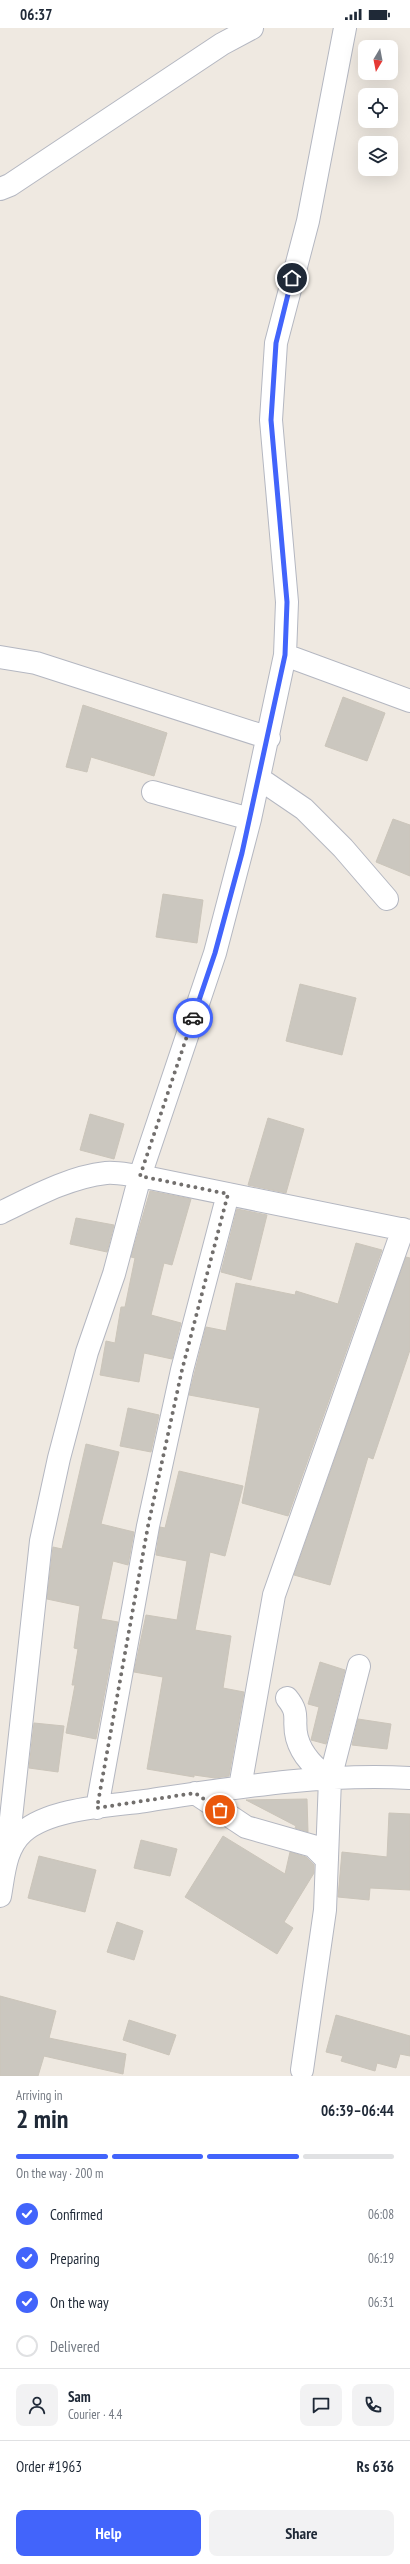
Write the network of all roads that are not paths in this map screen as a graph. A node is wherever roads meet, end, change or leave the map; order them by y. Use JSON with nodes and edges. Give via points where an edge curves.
{"nodes":[{"id":1,"x":252,"y":28,"type":"edge"},
{"id":2,"x":345,"y":28,"type":"edge"},
{"id":3,"x":0,"y":189,"type":"edge"},
{"id":4,"x":285,"y":655,"type":"junction"},
{"id":5,"x":0,"y":657,"type":"edge"},
{"id":6,"x":410,"y":701,"type":"edge"},
{"id":7,"x":269,"y":738,"type":"junction"},
{"id":8,"x":260,"y":779,"type":"junction"},
{"id":9,"x":153,"y":792,"type":"dead end"},
{"id":10,"x":250,"y":819,"type":"junction"},
{"id":11,"x":387,"y":899,"type":"dead end"},
{"id":12,"x":140,"y":1176,"type":"junction"},
{"id":13,"x":228,"y":1194,"type":"junction"},
{"id":14,"x":0,"y":1213,"type":"edge"},
{"id":15,"x":406,"y":1230,"type":"edge"},
{"id":16,"x":359,"y":1666,"type":"dead end"},
{"id":17,"x":288,"y":1698,"type":"dead end"},
{"id":18,"x":410,"y":1778,"type":"edge"},
{"id":19,"x":330,"y":1779,"type":"junction"},
{"id":20,"x":240,"y":1787,"type":"junction"},
{"id":21,"x":195,"y":1793,"type":"junction"},
{"id":22,"x":97,"y":1808,"type":"junction"},
{"id":23,"x":5,"y":1848,"type":"edge"},
{"id":24,"x":327,"y":1860,"type":"junction"},
{"id":25,"x":0,"y":1896,"type":"edge"},
{"id":26,"x":302,"y":2070,"type":"dead end"}],
"edges":[{"from":1,"to":3,"type":"street","via":[[222,44],[113,118]]},
{"from":2,"to":4,"type":"street","via":[[308,221],[276,343],[271,420],[287,602]]},
{"from":4,"to":6,"type":"street"},
{"from":4,"to":7,"type":"street"},
{"from":5,"to":7,"type":"street","via":[[36,663]]},
{"from":7,"to":8,"type":"street"},
{"from":8,"to":10,"type":"street"},
{"from":8,"to":11,"type":"street","via":[[304,809],[343,848]]},
{"from":9,"to":10,"type":"street"},
{"from":10,"to":12,"type":"street","via":[[215,953]]},
{"from":12,"to":13,"type":"street"},
{"from":12,"to":14,"type":"street","via":[[107,1173],[82,1178],[44,1192]]},
{"from":12,"to":23,"type":"street","via":[[114,1274],[85,1360],[59,1458],[41,1541]]},
{"from":13,"to":15,"type":"street"},
{"from":13,"to":22,"type":"street","via":[[182,1370],[148,1526]]},
{"from":15,"to":20,"type":"street","via":[[274,1595]]},
{"from":16,"to":19,"type":"street"},
{"from":17,"to":19,"type":"street","via":[[296,1709],[297,1738],[304,1752],[312,1766]]},
{"from":18,"to":19,"type":"street"},
{"from":19,"to":20,"type":"street"},
{"from":19,"to":24,"type":"street"},
{"from":20,"to":21,"type":"street"},
{"from":21,"to":22,"type":"street"},
{"from":21,"to":24,"type":"street","via":[[246,1827],[312,1846]]},
{"from":22,"to":23,"type":"street","via":[[45,1819],[23,1832]]},
{"from":23,"to":25,"type":"street"},
{"from":24,"to":26,"type":"street","via":[[322,1945]]}]}
